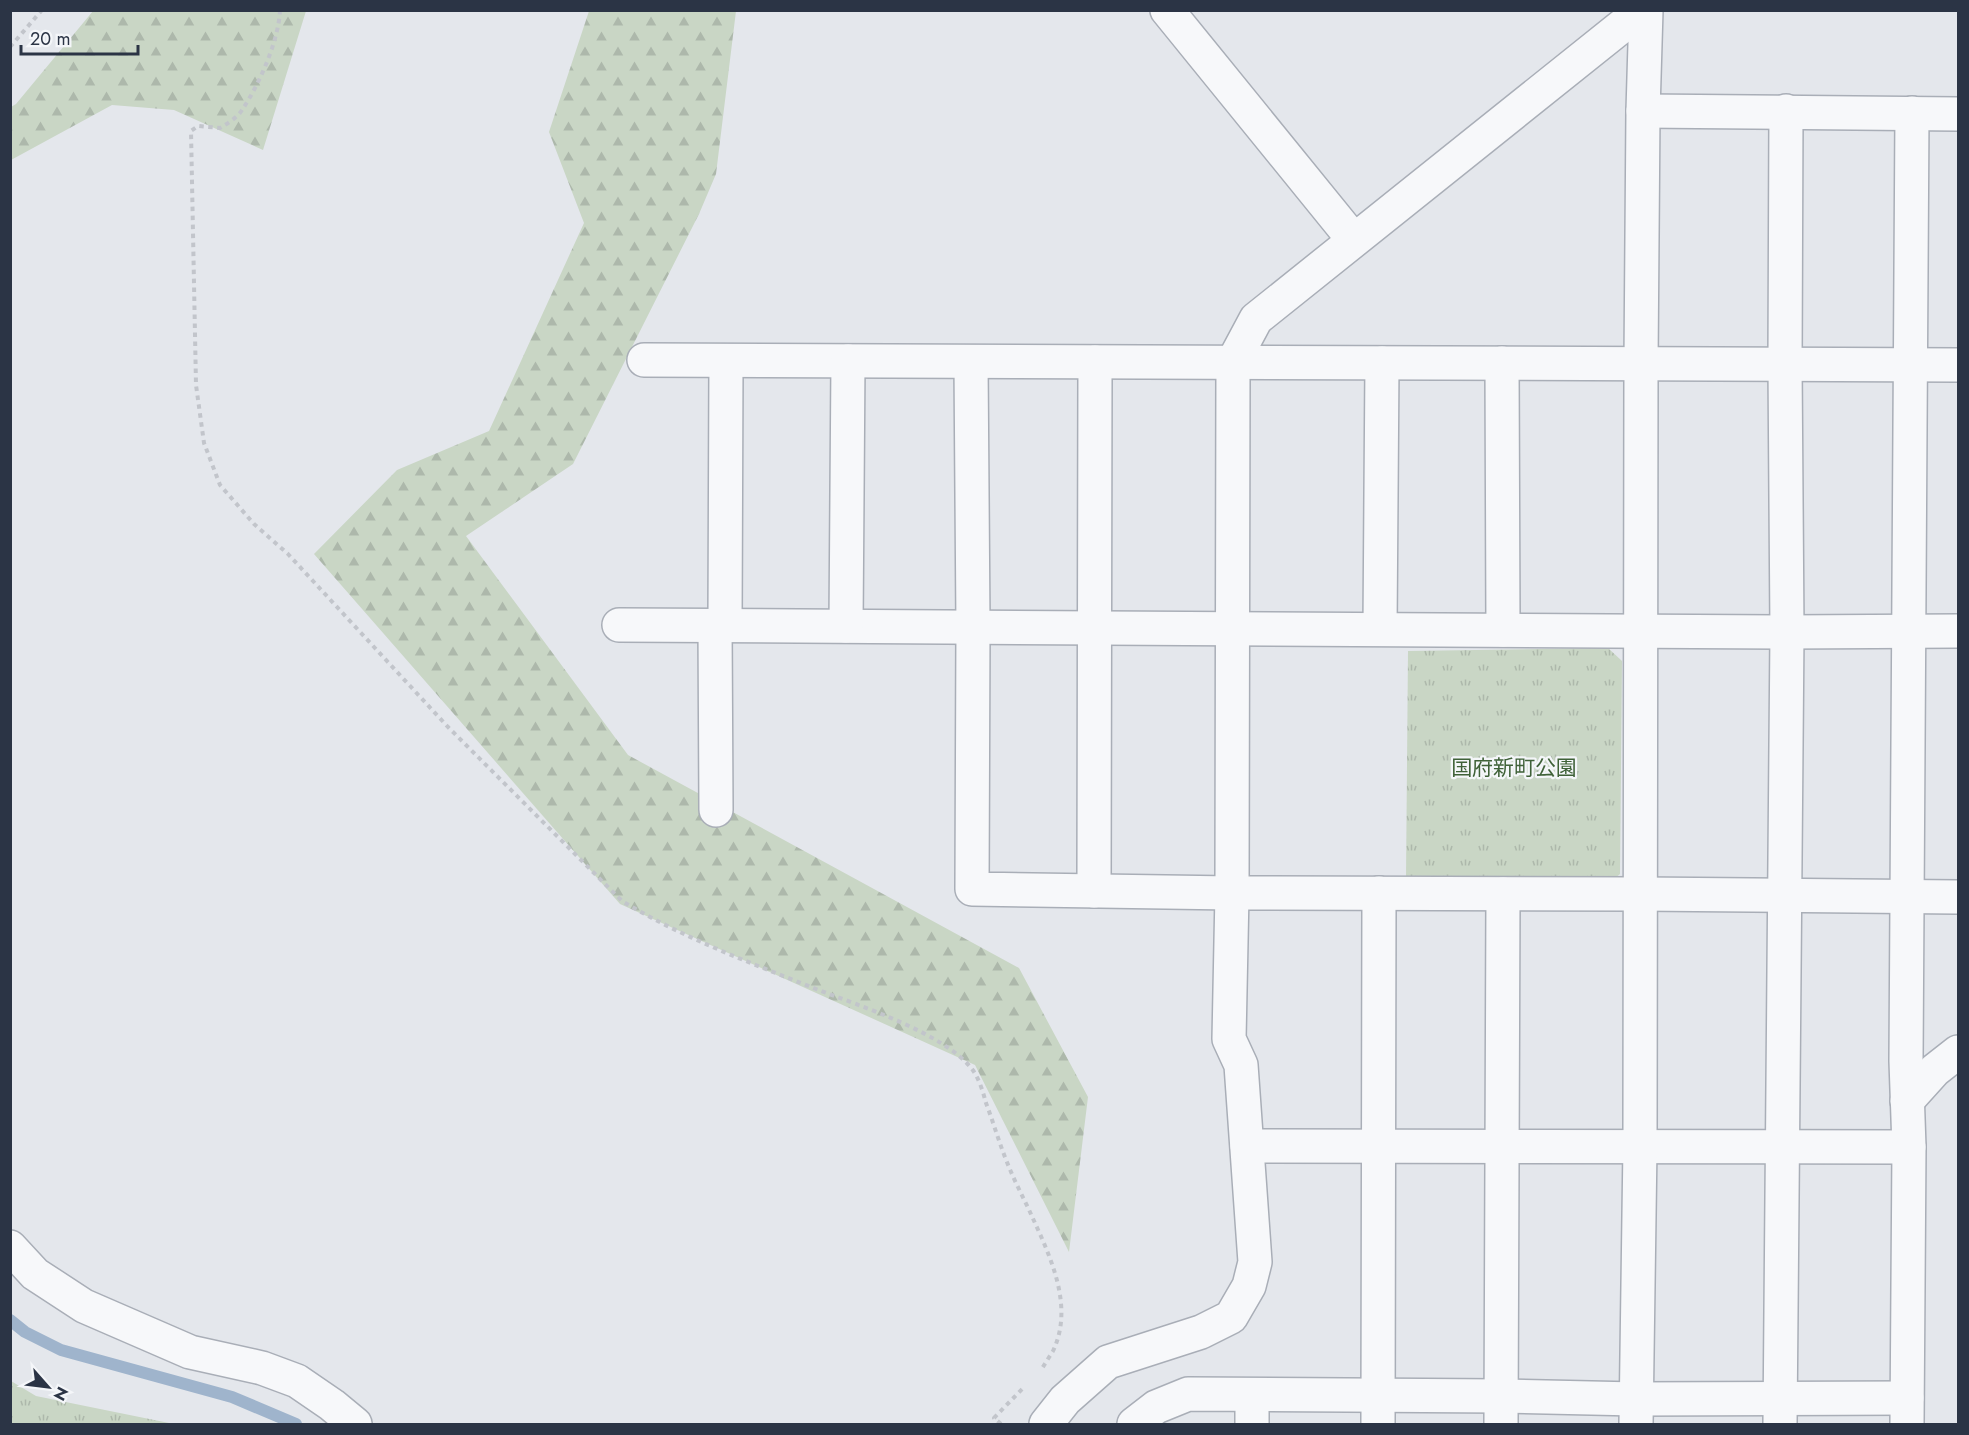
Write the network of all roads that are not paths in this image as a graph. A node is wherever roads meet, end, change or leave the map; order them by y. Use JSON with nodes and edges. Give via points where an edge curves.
{"nodes":[{"id":1,"x":1167,"y":10,"type":"edge"},
{"id":2,"x":1644,"y":10,"type":"edge"},
{"id":3,"x":1643,"y":111,"type":"junction"},
{"id":4,"x":1786,"y":111,"type":"junction"},
{"id":5,"x":1912,"y":113,"type":"junction"},
{"id":6,"x":1959,"y":114,"type":"edge"},
{"id":7,"x":1353,"y":239,"type":"junction"},
{"id":8,"x":644,"y":360,"type":"dead end"},
{"id":9,"x":726,"y":361,"type":"junction"},
{"id":10,"x":848,"y":361,"type":"junction"},
{"id":11,"x":971,"y":362,"type":"junction"},
{"id":12,"x":1095,"y":362,"type":"junction"},
{"id":13,"x":1233,"y":362,"type":"junction"},
{"id":14,"x":1382,"y":363,"type":"junction"},
{"id":15,"x":1502,"y":363,"type":"junction"},
{"id":16,"x":1641,"y":363,"type":"junction"},
{"id":17,"x":1785,"y":364,"type":"junction"},
{"id":18,"x":1911,"y":365,"type":"junction"},
{"id":19,"x":1959,"y":365,"type":"edge"},
{"id":20,"x":619,"y":625,"type":"dead end"},
{"id":21,"x":720,"y":625,"type":"junction"},
{"id":22,"x":846,"y":626,"type":"junction"},
{"id":23,"x":973,"y":626,"type":"junction"},
{"id":24,"x":1094,"y":627,"type":"junction"},
{"id":25,"x":1233,"y":627,"type":"junction"},
{"id":26,"x":1380,"y":628,"type":"junction"},
{"id":27,"x":1503,"y":630,"type":"junction"},
{"id":28,"x":1640,"y":631,"type":"junction"},
{"id":29,"x":1908,"y":631,"type":"junction"},
{"id":30,"x":1959,"y":631,"type":"edge"},
{"id":31,"x":1787,"y":632,"type":"junction"},
{"id":32,"x":716,"y":810,"type":"dead end"},
{"id":33,"x":1094,"y":891,"type":"junction"},
{"id":34,"x":1232,"y":893,"type":"junction"},
{"id":35,"x":1379,"y":893,"type":"junction"},
{"id":36,"x":1503,"y":894,"type":"junction"},
{"id":37,"x":1640,"y":894,"type":"junction"},
{"id":38,"x":1785,"y":896,"type":"junction"},
{"id":39,"x":1908,"y":897,"type":"junction"},
{"id":40,"x":1959,"y":897,"type":"edge"},
{"id":41,"x":1959,"y":1052,"type":"edge"},
{"id":42,"x":1906,"y":1101,"type":"junction"},
{"id":43,"x":1246,"y":1146,"type":"junction"},
{"id":44,"x":1378,"y":1146,"type":"junction"},
{"id":45,"x":1502,"y":1146,"type":"junction"},
{"id":46,"x":1640,"y":1146,"type":"junction"},
{"id":47,"x":1783,"y":1147,"type":"junction"},
{"id":48,"x":1909,"y":1147,"type":"junction"},
{"id":49,"x":10,"y":1247,"type":"edge"},
{"id":50,"x":1252,"y":1410,"type":"edge"},
{"id":51,"x":1378,"y":1410,"type":"edge"},
{"id":52,"x":1501,"y":1410,"type":"edge"},
{"id":53,"x":1781,"y":1411,"type":"edge"},
{"id":54,"x":1907,"y":1411,"type":"edge"},
{"id":55,"x":1636,"y":1412,"type":"edge"},
{"id":56,"x":355,"y":1425,"type":"edge"},
{"id":57,"x":1046,"y":1425,"type":"edge"},
{"id":58,"x":1134,"y":1425,"type":"edge"}],
"edges":[{"from":1,"to":7,"type":"street"},
{"from":2,"to":3,"type":"street"},
{"from":2,"to":7,"type":"street"},
{"from":3,"to":4,"type":"street"},
{"from":3,"to":16,"type":"street"},
{"from":4,"to":5,"type":"street"},
{"from":4,"to":17,"type":"street"},
{"from":5,"to":6,"type":"street"},
{"from":5,"to":18,"type":"street"},
{"from":7,"to":13,"type":"street","via":[[1256,319]]},
{"from":8,"to":9,"type":"street"},
{"from":9,"to":10,"type":"street"},
{"from":9,"to":21,"type":"street"},
{"from":10,"to":11,"type":"street"},
{"from":10,"to":22,"type":"street"},
{"from":11,"to":12,"type":"street"},
{"from":11,"to":23,"type":"street"},
{"from":12,"to":13,"type":"street"},
{"from":12,"to":24,"type":"street"},
{"from":13,"to":14,"type":"street"},
{"from":13,"to":25,"type":"street"},
{"from":14,"to":15,"type":"street"},
{"from":14,"to":26,"type":"street"},
{"from":15,"to":16,"type":"street"},
{"from":15,"to":27,"type":"street"},
{"from":16,"to":17,"type":"street"},
{"from":16,"to":28,"type":"street"},
{"from":17,"to":18,"type":"street"},
{"from":17,"to":31,"type":"street"},
{"from":18,"to":19,"type":"street"},
{"from":18,"to":29,"type":"street"},
{"from":20,"to":21,"type":"street"},
{"from":21,"to":22,"type":"street"},
{"from":21,"to":32,"type":"street"},
{"from":22,"to":23,"type":"street"},
{"from":23,"to":24,"type":"street"},
{"from":23,"to":33,"type":"street","via":[[972,889]]},
{"from":24,"to":25,"type":"street"},
{"from":24,"to":33,"type":"street"},
{"from":25,"to":26,"type":"street"},
{"from":25,"to":34,"type":"street"},
{"from":26,"to":27,"type":"street"},
{"from":27,"to":28,"type":"street"},
{"from":28,"to":31,"type":"street"},
{"from":28,"to":37,"type":"street"},
{"from":29,"to":30,"type":"street"},
{"from":29,"to":31,"type":"street"},
{"from":29,"to":39,"type":"street"},
{"from":31,"to":38,"type":"street"},
{"from":33,"to":34,"type":"street"},
{"from":34,"to":35,"type":"street"},
{"from":34,"to":43,"type":"street","via":[[1229,1039],[1241,1065]]},
{"from":35,"to":36,"type":"street"},
{"from":35,"to":44,"type":"street"},
{"from":36,"to":37,"type":"street"},
{"from":36,"to":45,"type":"street"},
{"from":37,"to":38,"type":"street"},
{"from":37,"to":46,"type":"street"},
{"from":38,"to":39,"type":"street"},
{"from":38,"to":47,"type":"street"},
{"from":39,"to":40,"type":"street"},
{"from":39,"to":42,"type":"street"},
{"from":41,"to":42,"type":"street","via":[[1935,1070]]},
{"from":42,"to":48,"type":"street"},
{"from":43,"to":44,"type":"street"},
{"from":43,"to":57,"type":"street","via":[[1255,1263],[1249,1286],[1231,1317],[1201,1332],[1108,1362],[1065,1400]]},
{"from":44,"to":45,"type":"street"},
{"from":44,"to":51,"type":"street"},
{"from":45,"to":46,"type":"street"},
{"from":45,"to":52,"type":"street"},
{"from":46,"to":47,"type":"street"},
{"from":46,"to":55,"type":"street"},
{"from":47,"to":48,"type":"street"},
{"from":47,"to":53,"type":"street"},
{"from":48,"to":54,"type":"street"},
{"from":49,"to":56,"type":"street","via":[[35,1274],[84,1306],[190,1352],[262,1368],[297,1381]]},
{"from":50,"to":51,"type":"street"},
{"from":50,"to":58,"type":"street","via":[[1188,1394],[1156,1407]]},
{"from":51,"to":52,"type":"street"},
{"from":52,"to":55,"type":"street"},
{"from":53,"to":54,"type":"street"},
{"from":53,"to":55,"type":"street"}]}
